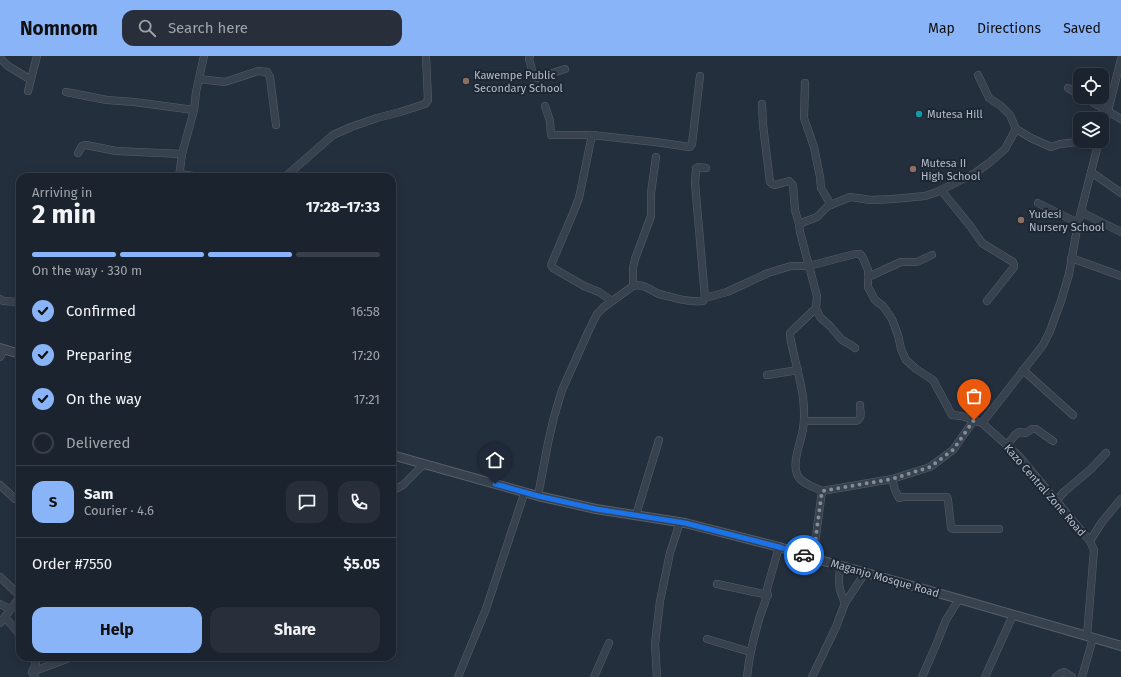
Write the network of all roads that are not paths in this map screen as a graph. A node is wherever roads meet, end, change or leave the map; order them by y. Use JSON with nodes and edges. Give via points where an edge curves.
{"nodes":[{"id":1,"x":37,"y":56,"type":"edge"},
{"id":2,"x":204,"y":56,"type":"edge"},
{"id":3,"x":426,"y":56,"type":"edge"},
{"id":4,"x":530,"y":56,"type":"edge"},
{"id":5,"x":1114,"y":56,"type":"edge"},
{"id":6,"x":0,"y":58,"type":"edge"},
{"id":7,"x":1121,"y":59,"type":"edge"},
{"id":8,"x":565,"y":69,"type":"dead end"},
{"id":9,"x":978,"y":75,"type":"dead end"},
{"id":10,"x":700,"y":76,"type":"dead end"},
{"id":11,"x":199,"y":79,"type":"junction"},
{"id":12,"x":31,"y":80,"type":"junction"},
{"id":13,"x":805,"y":83,"type":"dead end"},
{"id":14,"x":1068,"y":88,"type":"dead end"},
{"id":15,"x":1073,"y":91,"type":"edge"},
{"id":16,"x":28,"y":92,"type":"dead end"},
{"id":17,"x":66,"y":92,"type":"dead end"},
{"id":18,"x":762,"y":104,"type":"dead end"},
{"id":19,"x":1096,"y":104,"type":"edge"},
{"id":20,"x":545,"y":106,"type":"dead end"},
{"id":21,"x":194,"y":110,"type":"junction"},
{"id":22,"x":1108,"y":111,"type":"junction"},
{"id":23,"x":1121,"y":119,"type":"edge"},
{"id":24,"x":276,"y":125,"type":"dead end"},
{"id":25,"x":1016,"y":129,"type":"junction"},
{"id":26,"x":592,"y":135,"type":"junction"},
{"id":27,"x":1073,"y":142,"type":"edge"},
{"id":28,"x":1097,"y":148,"type":"edge"},
{"id":29,"x":78,"y":153,"type":"dead end"},
{"id":30,"x":182,"y":154,"type":"junction"},
{"id":31,"x":656,"y":157,"type":"dead end"},
{"id":32,"x":706,"y":168,"type":"dead end"},
{"id":33,"x":1091,"y":172,"type":"junction"},
{"id":34,"x":180,"y":173,"type":"edge"},
{"id":35,"x":290,"y":173,"type":"edge"},
{"id":36,"x":941,"y":190,"type":"junction"},
{"id":37,"x":1121,"y":193,"type":"edge"},
{"id":38,"x":1038,"y":203,"type":"dead end"},
{"id":39,"x":831,"y":205,"type":"junction"},
{"id":40,"x":1081,"y":212,"type":"junction"},
{"id":41,"x":1078,"y":223,"type":"junction"},
{"id":42,"x":799,"y":224,"type":"junction"},
{"id":43,"x":1121,"y":232,"type":"edge"},
{"id":44,"x":932,"y":255,"type":"dead end"},
{"id":45,"x":1071,"y":258,"type":"junction"},
{"id":46,"x":809,"y":266,"type":"junction"},
{"id":47,"x":1121,"y":276,"type":"edge"},
{"id":48,"x":868,"y":277,"type":"junction"},
{"id":49,"x":633,"y":286,"type":"junction"},
{"id":50,"x":705,"y":298,"type":"junction"},
{"id":51,"x":0,"y":299,"type":"edge"},
{"id":52,"x":612,"y":300,"type":"junction"},
{"id":53,"x":987,"y":301,"type":"dead end"},
{"id":54,"x":16,"y":302,"type":"edge"},
{"id":55,"x":816,"y":308,"type":"junction"},
{"id":56,"x":2,"y":348,"type":"edge"},
{"id":57,"x":855,"y":348,"type":"dead end"},
{"id":58,"x":16,"y":353,"type":"edge"},
{"id":59,"x":0,"y":357,"type":"edge"},
{"id":60,"x":798,"y":370,"type":"junction"},
{"id":61,"x":1023,"y":370,"type":"junction"},
{"id":62,"x":767,"y":375,"type":"dead end"},
{"id":63,"x":860,"y":405,"type":"dead end"},
{"id":64,"x":1073,"y":415,"type":"dead end"},
{"id":65,"x":974,"y":420,"type":"junction"},
{"id":66,"x":804,"y":421,"type":"junction"},
{"id":67,"x":982,"y":423,"type":"junction"},
{"id":68,"x":659,"y":440,"type":"dead end"},
{"id":69,"x":1053,"y":441,"type":"dead end"},
{"id":70,"x":1007,"y":445,"type":"junction"},
{"id":71,"x":1106,"y":453,"type":"dead end"},
{"id":72,"x":396,"y":456,"type":"edge"},
{"id":73,"x":424,"y":464,"type":"junction"},
{"id":74,"x":892,"y":479,"type":"junction"},
{"id":75,"x":0,"y":485,"type":"edge"},
{"id":76,"x":396,"y":488,"type":"edge"},
{"id":77,"x":822,"y":491,"type":"junction"},
{"id":78,"x":538,"y":496,"type":"junction"},
{"id":79,"x":523,"y":497,"type":"dead end"},
{"id":80,"x":16,"y":499,"type":"edge"},
{"id":81,"x":1121,"y":499,"type":"edge"},
{"id":82,"x":1056,"y":501,"type":"junction"},
{"id":83,"x":636,"y":515,"type":"junction"},
{"id":84,"x":680,"y":522,"type":"junction"},
{"id":85,"x":999,"y":529,"type":"dead end"},
{"id":86,"x":1090,"y":541,"type":"junction"},
{"id":87,"x":779,"y":547,"type":"junction"},
{"id":88,"x":813,"y":558,"type":"junction"},
{"id":89,"x":841,"y":566,"type":"junction"},
{"id":90,"x":865,"y":573,"type":"junction"},
{"id":91,"x":0,"y":577,"type":"edge"},
{"id":92,"x":717,"y":584,"type":"dead end"},
{"id":93,"x":16,"y":592,"type":"edge"},
{"id":94,"x":768,"y":596,"type":"junction"},
{"id":95,"x":959,"y":599,"type":"junction"},
{"id":96,"x":16,"y":601,"type":"edge"},
{"id":97,"x":0,"y":604,"type":"edge"},
{"id":98,"x":845,"y":604,"type":"junction"},
{"id":99,"x":10,"y":609,"type":"junction"},
{"id":100,"x":1013,"y":615,"type":"junction"},
{"id":101,"x":2,"y":620,"type":"edge"},
{"id":102,"x":16,"y":632,"type":"edge"},
{"id":103,"x":1090,"y":637,"type":"junction"},
{"id":104,"x":707,"y":639,"type":"dead end"},
{"id":105,"x":609,"y":642,"type":"dead end"},
{"id":106,"x":1121,"y":646,"type":"edge"},
{"id":107,"x":750,"y":652,"type":"junction"},
{"id":108,"x":35,"y":661,"type":"edge"},
{"id":109,"x":63,"y":661,"type":"edge"},
{"id":110,"x":34,"y":674,"type":"edge"},
{"id":111,"x":458,"y":677,"type":"edge"},
{"id":112,"x":594,"y":677,"type":"edge"},
{"id":113,"x":657,"y":677,"type":"edge"},
{"id":114,"x":747,"y":677,"type":"edge"},
{"id":115,"x":812,"y":677,"type":"edge"},
{"id":116,"x":922,"y":677,"type":"edge"},
{"id":117,"x":985,"y":677,"type":"edge"},
{"id":118,"x":1056,"y":677,"type":"edge"},
{"id":119,"x":1072,"y":677,"type":"edge"},
{"id":120,"x":1082,"y":677,"type":"edge"}],
"edges":[{"from":1,"to":12,"type":"street"},
{"from":2,"to":11,"type":"street"},
{"from":3,"to":35,"type":"street","via":[[428,100],[425,104],[377,118],[333,135]]},
{"from":4,"to":8,"type":"street","via":[[534,77]]},
{"from":5,"to":7,"type":"street"},
{"from":6,"to":12,"type":"street"},
{"from":7,"to":22,"type":"street"},
{"from":9,"to":25,"type":"street","via":[[990,98],[1010,114]]},
{"from":10,"to":26,"type":"street","via":[[690,147]]},
{"from":11,"to":21,"type":"street"},
{"from":11,"to":24,"type":"street","via":[[225,82],[258,71],[268,72]]},
{"from":12,"to":16,"type":"street"},
{"from":13,"to":39,"type":"street","via":[[804,118],[814,147],[821,188]]},
{"from":14,"to":15,"type":"street"},
{"from":17,"to":21,"type":"street","via":[[107,100]]},
{"from":18,"to":42,"type":"street","via":[[770,182],[775,185],[792,183]]},
{"from":19,"to":22,"type":"street"},
{"from":20,"to":26,"type":"street","via":[[551,135]]},
{"from":21,"to":30,"type":"street"},
{"from":22,"to":23,"type":"street"},
{"from":25,"to":27,"type":"street","via":[[1051,147]]},
{"from":25,"to":36,"type":"street","via":[[1005,149],[989,163]]},
{"from":26,"to":52,"type":"street","via":[[579,198],[551,265]]},
{"from":28,"to":33,"type":"street"},
{"from":29,"to":30,"type":"street","via":[[82,146],[86,145],[116,151]]},
{"from":30,"to":34,"type":"street"},
{"from":31,"to":49,"type":"street","via":[[651,216],[634,264]]},
{"from":32,"to":50,"type":"street","via":[[696,168],[695,183]]},
{"from":33,"to":37,"type":"street"},
{"from":33,"to":40,"type":"street"},
{"from":36,"to":39,"type":"street","via":[[925,196],[893,199],[871,200],[850,197]]},
{"from":36,"to":53,"type":"street","via":[[982,243],[1014,264]]},
{"from":38,"to":41,"type":"street"},
{"from":39,"to":42,"type":"street","via":[[817,216]]},
{"from":40,"to":41,"type":"street"},
{"from":40,"to":43,"type":"street"},
{"from":41,"to":45,"type":"street"},
{"from":42,"to":46,"type":"street"},
{"from":44,"to":48,"type":"street","via":[[917,262],[901,262]]},
{"from":45,"to":47,"type":"street"},
{"from":45,"to":61,"type":"street","via":[[1069,274],[1050,331],[1043,345]]},
{"from":46,"to":48,"type":"street","via":[[860,254],[868,270]]},
{"from":46,"to":50,"type":"street","via":[[792,266],[768,273],[727,292]]},
{"from":46,"to":55,"type":"street","via":[[817,296]]},
{"from":48,"to":65,"type":"street","via":[[868,287],[875,300],[892,319],[906,360],[933,380],[952,415]]},
{"from":49,"to":50,"type":"street","via":[[643,286],[673,298],[697,301],[703,301]]},
{"from":49,"to":52,"type":"street"},
{"from":51,"to":54,"type":"street"},
{"from":52,"to":78,"type":"street","via":[[597,314],[562,390],[548,442]]},
{"from":55,"to":57,"type":"street","via":[[820,317],[842,340]]},
{"from":55,"to":60,"type":"street","via":[[790,333]]},
{"from":56,"to":58,"type":"street"},
{"from":56,"to":59,"type":"street"},
{"from":60,"to":62,"type":"street"},
{"from":60,"to":66,"type":"street","via":[[802,386]]},
{"from":61,"to":64,"type":"street"},
{"from":61,"to":67,"type":"street"},
{"from":63,"to":66,"type":"street","via":[[860,418],[856,422]]},
{"from":65,"to":67,"type":"street"},
{"from":65,"to":74,"type":"street","via":[[953,450],[930,467]]},
{"from":66,"to":77,"type":"street","via":[[796,471],[800,479]]},
{"from":67,"to":70,"type":"street","name":"Kazo Central Zone Road"},
{"from":68,"to":83,"type":"street"},
{"from":69,"to":70,"type":"street","via":[[1032,429],[1026,433],[1019,432]]},
{"from":70,"to":82,"type":"street","name":"Kazo Central Zone Road"},
{"from":71,"to":82,"type":"street"},
{"from":72,"to":73,"type":"street","name":"Maganjo Mosque Road"},
{"from":73,"to":76,"type":"street"},
{"from":73,"to":78,"type":"street","name":"Maganjo Mosque Road"},
{"from":74,"to":77,"type":"street"},
{"from":74,"to":85,"type":"street","via":[[899,498],[947,497],[953,530]]},
{"from":75,"to":80,"type":"street"},
{"from":77,"to":88,"type":"street"},
{"from":78,"to":83,"type":"street","name":"Maganjo Mosque Road"},
{"from":79,"to":111,"type":"street","via":[[486,609]]},
{"from":81,"to":86,"type":"street"},
{"from":82,"to":86,"type":"street","name":"Kazo Central Zone Road"},
{"from":83,"to":84,"type":"street","name":"Maganjo Mosque Road"},
{"from":84,"to":87,"type":"street","name":"Maganjo Mosque Road"},
{"from":84,"to":113,"type":"street","via":[[670,553],[660,601],[655,644]]},
{"from":86,"to":103,"type":"street","name":"Kazo Central Zone Road","via":[[1094,550]]},
{"from":87,"to":88,"type":"street","name":"Maganjo Mosque Road"},
{"from":87,"to":94,"type":"street"},
{"from":88,"to":89,"type":"street","name":"Maganjo Mosque Road"},
{"from":89,"to":90,"type":"street","name":"Maganjo Mosque Road"},
{"from":89,"to":98,"type":"street","via":[[839,584]]},
{"from":90,"to":95,"type":"street","name":"Maganjo Mosque Road"},
{"from":90,"to":98,"type":"street"},
{"from":91,"to":93,"type":"street"},
{"from":92,"to":94,"type":"street"},
{"from":94,"to":107,"type":"street"},
{"from":95,"to":100,"type":"street","name":"Maganjo Mosque Road"},
{"from":95,"to":116,"type":"street","via":[[946,620]]},
{"from":96,"to":99,"type":"street"},
{"from":97,"to":99,"type":"street"},
{"from":98,"to":115,"type":"street"},
{"from":99,"to":101,"type":"street"},
{"from":100,"to":103,"type":"street","name":"Maganjo Mosque Road"},
{"from":100,"to":117,"type":"street"},
{"from":101,"to":102,"type":"street"},
{"from":103,"to":106,"type":"street","name":"Maganjo Mosque Road"},
{"from":103,"to":120,"type":"street","name":"Kazo Central Zone Road"},
{"from":104,"to":107,"type":"street"},
{"from":105,"to":112,"type":"street"},
{"from":107,"to":114,"type":"street"},
{"from":108,"to":110,"type":"street"},
{"from":109,"to":110,"type":"street"},
{"from":118,"to":119,"type":"street","via":[[1064,672]]}]}
